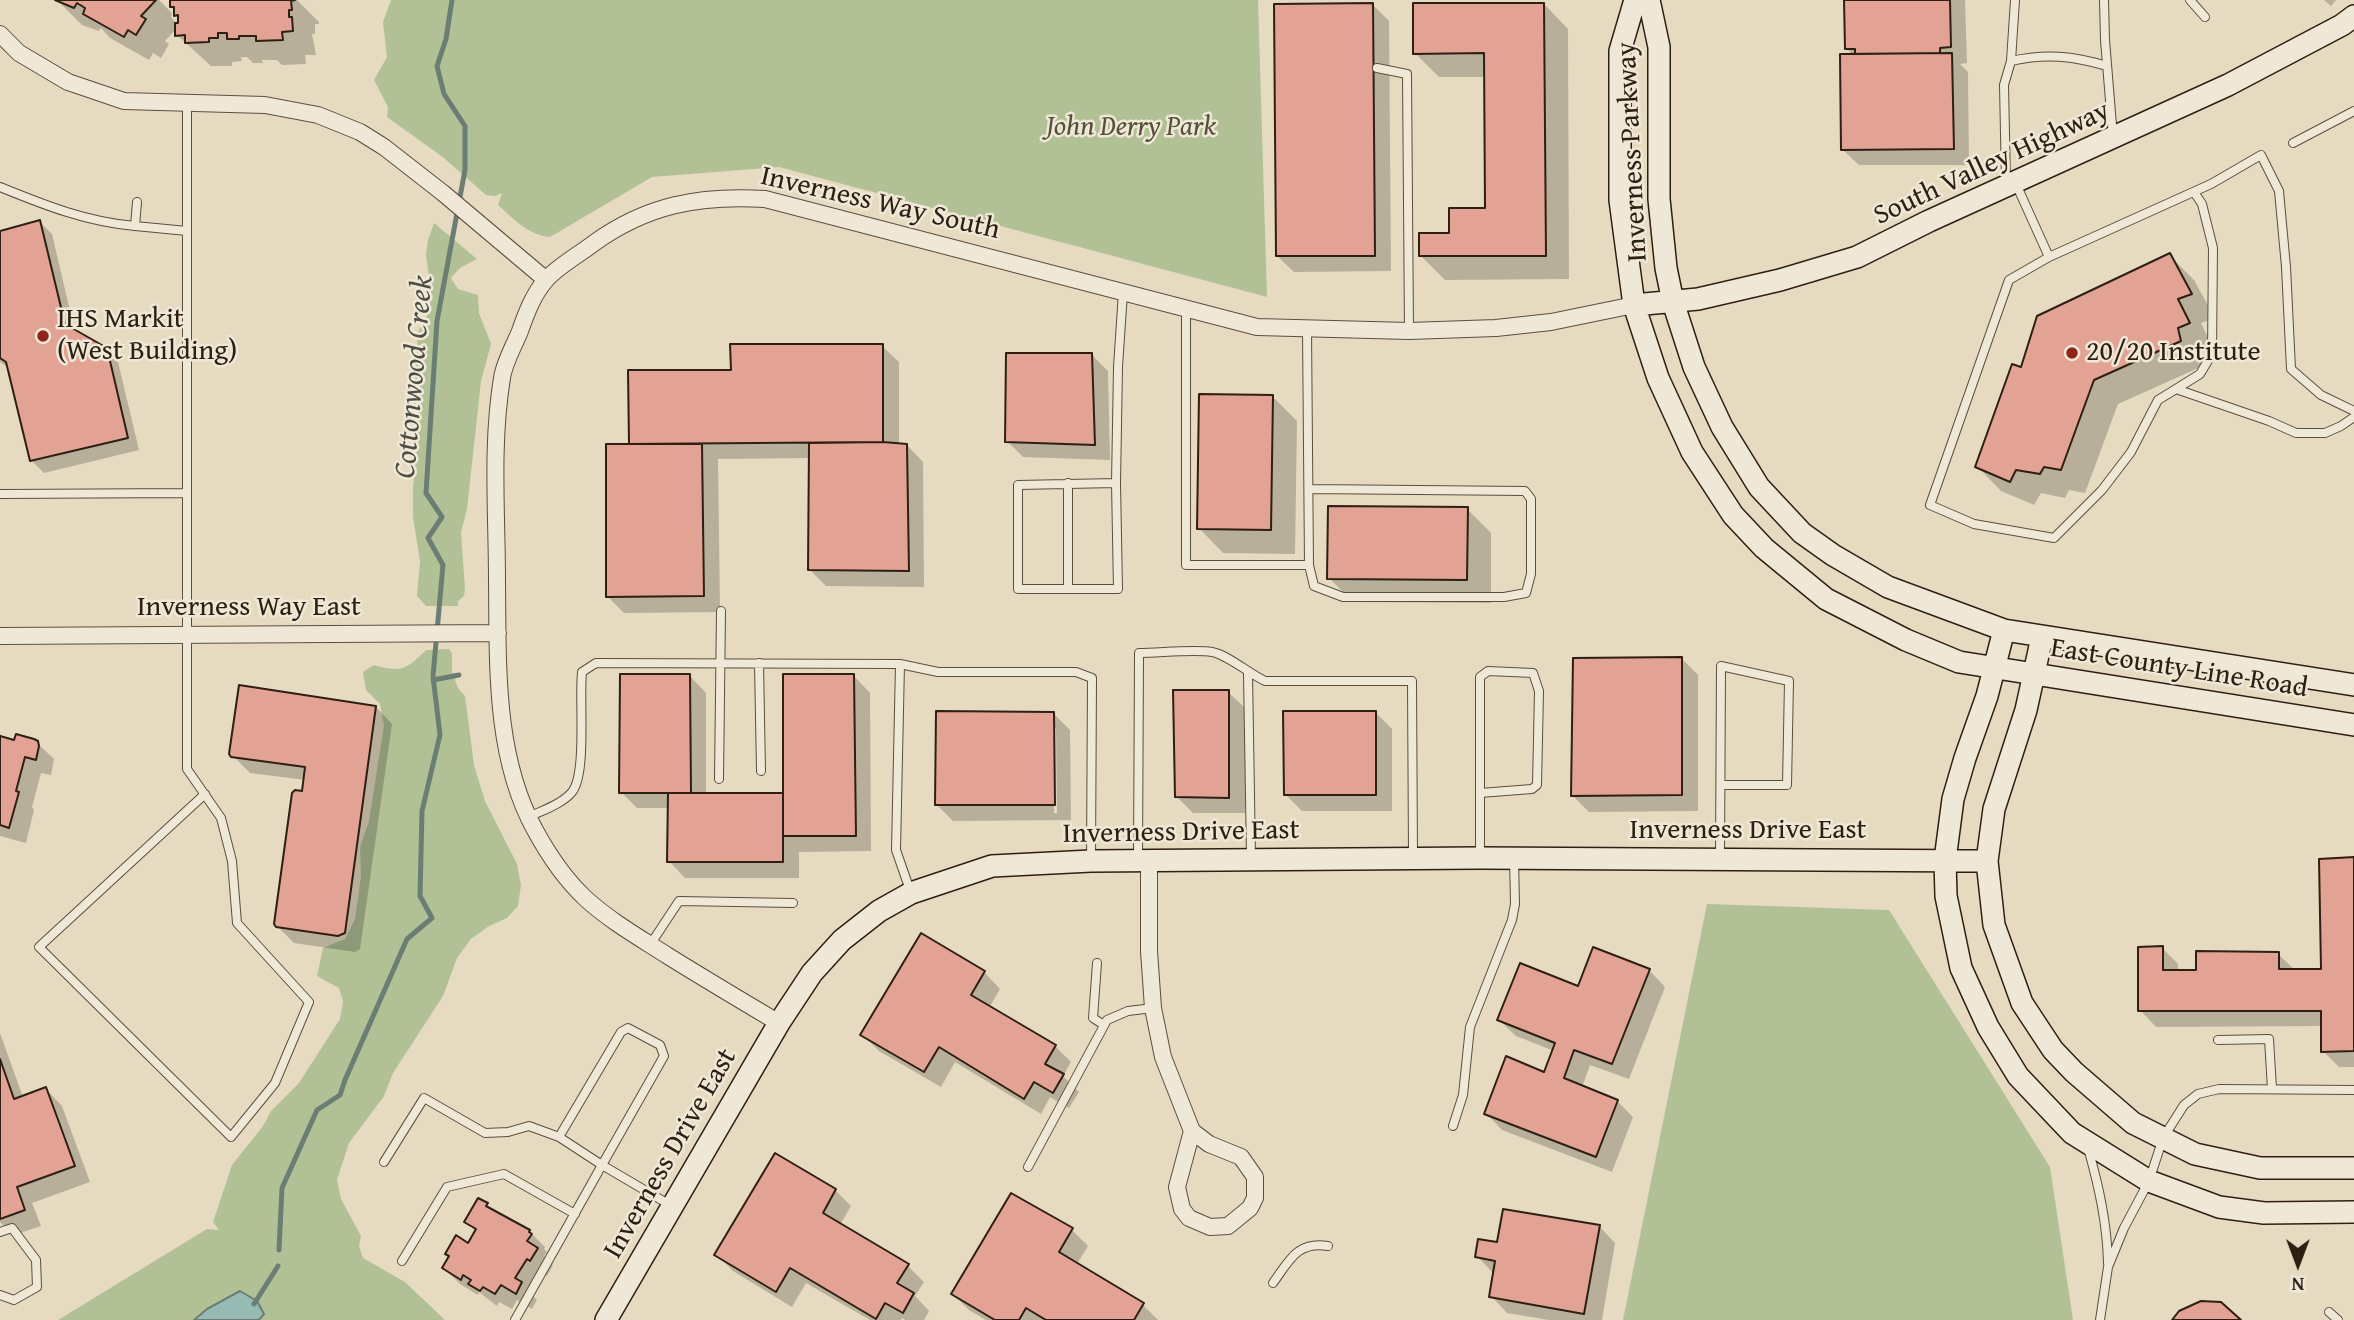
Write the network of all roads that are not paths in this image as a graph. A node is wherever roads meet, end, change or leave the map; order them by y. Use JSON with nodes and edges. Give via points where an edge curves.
{"nodes":[{"id":1,"x":1635,"y":0,"type":"edge"},
{"id":2,"x":1649,"y":0,"type":"edge"},
{"id":3,"x":2015,"y":0,"type":"edge"},
{"id":4,"x":2105,"y":0,"type":"edge"},
{"id":5,"x":2190,"y":0,"type":"edge"},
{"id":6,"x":2354,"y":16,"type":"edge"},
{"id":7,"x":2205,"y":17,"type":"dead end"},
{"id":8,"x":0,"y":34,"type":"edge"},
{"id":9,"x":2011,"y":61,"type":"junction"},
{"id":10,"x":2107,"y":66,"type":"junction"},
{"id":11,"x":1377,"y":68,"type":"dead end"},
{"id":12,"x":187,"y":103,"type":"junction"},
{"id":13,"x":2354,"y":111,"type":"edge"},
{"id":14,"x":2113,"y":138,"type":"junction"},
{"id":15,"x":2293,"y":143,"type":"dead end"},
{"id":16,"x":2011,"y":185,"type":"junction"},
{"id":17,"x":0,"y":187,"type":"edge"},
{"id":18,"x":2194,"y":192,"type":"junction"},
{"id":19,"x":137,"y":202,"type":"dead end"},
{"id":20,"x":135,"y":226,"type":"junction"},
{"id":21,"x":187,"y":231,"type":"junction"},
{"id":22,"x":2049,"y":257,"type":"junction"},
{"id":23,"x":545,"y":279,"type":"junction"},
{"id":24,"x":1126,"y":291,"type":"junction"},
{"id":25,"x":1673,"y":302,"type":"junction"},
{"id":26,"x":1634,"y":305,"type":"junction"},
{"id":27,"x":1186,"y":310,"type":"junction"},
{"id":28,"x":1307,"y":329,"type":"junction"},
{"id":29,"x":1409,"y":331,"type":"junction"},
{"id":30,"x":2176,"y":389,"type":"junction"},
{"id":31,"x":2354,"y":414,"type":"edge"},
{"id":32,"x":1068,"y":483,"type":"junction"},
{"id":33,"x":1116,"y":483,"type":"junction"},
{"id":34,"x":1309,"y":489,"type":"junction"},
{"id":35,"x":187,"y":493,"type":"junction"},
{"id":36,"x":0,"y":494,"type":"edge"},
{"id":37,"x":1309,"y":565,"type":"junction"},
{"id":38,"x":1068,"y":589,"type":"junction"},
{"id":39,"x":721,"y":611,"type":"dead end"},
{"id":40,"x":2004,"y":630,"type":"junction"},
{"id":41,"x":498,"y":633,"type":"junction"},
{"id":42,"x":187,"y":634,"type":"junction"},
{"id":43,"x":0,"y":636,"type":"edge"},
{"id":44,"x":2042,"y":637,"type":"junction"},
{"id":45,"x":720,"y":663,"type":"junction"},
{"id":46,"x":759,"y":663,"type":"junction"},
{"id":47,"x":900,"y":664,"type":"junction"},
{"id":48,"x":1994,"y":668,"type":"junction"},
{"id":49,"x":1248,"y":673,"type":"junction"},
{"id":50,"x":2035,"y":674,"type":"junction"},
{"id":51,"x":2354,"y":685,"type":"edge"},
{"id":52,"x":2354,"y":725,"type":"edge"},
{"id":53,"x":761,"y":771,"type":"dead end"},
{"id":54,"x":719,"y":779,"type":"dead end"},
{"id":55,"x":1721,"y":785,"type":"junction"},
{"id":56,"x":1480,"y":793,"type":"junction"},
{"id":57,"x":205,"y":794,"type":"junction"},
{"id":58,"x":528,"y":818,"type":"junction"},
{"id":59,"x":1480,"y":858,"type":"junction"},
{"id":60,"x":1514,"y":858,"type":"junction"},
{"id":61,"x":1720,"y":858,"type":"junction"},
{"id":62,"x":1413,"y":859,"type":"junction"},
{"id":63,"x":1251,"y":860,"type":"junction"},
{"id":64,"x":1945,"y":860,"type":"junction"},
{"id":65,"x":1091,"y":861,"type":"junction"},
{"id":66,"x":1144,"y":861,"type":"junction"},
{"id":67,"x":1987,"y":861,"type":"junction"},
{"id":68,"x":911,"y":893,"type":"junction"},
{"id":69,"x":793,"y":903,"type":"dead end"},
{"id":70,"x":650,"y":945,"type":"junction"},
{"id":71,"x":1097,"y":963,"type":"dead end"},
{"id":72,"x":1153,"y":1008,"type":"junction"},
{"id":73,"x":779,"y":1023,"type":"junction"},
{"id":74,"x":1104,"y":1025,"type":"junction"},
{"id":75,"x":2218,"y":1040,"type":"dead end"},
{"id":76,"x":2272,"y":1089,"type":"junction"},
{"id":77,"x":2354,"y":1090,"type":"edge"},
{"id":78,"x":1453,"y":1126,"type":"dead end"},
{"id":79,"x":1192,"y":1131,"type":"junction"},
{"id":80,"x":559,"y":1137,"type":"junction"},
{"id":81,"x":2163,"y":1138,"type":"junction"},
{"id":82,"x":2086,"y":1142,"type":"junction"},
{"id":83,"x":384,"y":1162,"type":"dead end"},
{"id":84,"x":602,"y":1165,"type":"junction"},
{"id":85,"x":1028,"y":1167,"type":"dead end"},
{"id":86,"x":2354,"y":1168,"type":"edge"},
{"id":87,"x":2150,"y":1181,"type":"junction"},
{"id":88,"x":673,"y":1206,"type":"junction"},
{"id":89,"x":2354,"y":1212,"type":"edge"},
{"id":90,"x":575,"y":1214,"type":"junction"},
{"id":91,"x":0,"y":1232,"type":"edge"},
{"id":92,"x":1328,"y":1246,"type":"dead end"},
{"id":93,"x":402,"y":1261,"type":"dead end"},
{"id":94,"x":2108,"y":1267,"type":"junction"},
{"id":95,"x":1273,"y":1283,"type":"dead end"},
{"id":96,"x":0,"y":1295,"type":"edge"},
{"id":97,"x":2329,"y":1312,"type":"dead end"},
{"id":98,"x":515,"y":1320,"type":"edge"},
{"id":99,"x":606,"y":1320,"type":"edge"},
{"id":100,"x":2101,"y":1320,"type":"edge"},
{"id":101,"x":2338,"y":1320,"type":"edge"}],
"edges":[{"from":1,"to":26,"type":"main road","name":"Inverness Parkway","via":[[1620,51],[1620,200]]},
{"from":2,"to":25,"type":"main road","name":"Inverness Parkway","via":[[1659,47],[1659,198]]},
{"from":3,"to":9,"type":"lane"},
{"from":4,"to":10,"type":"lane"},
{"from":5,"to":7,"type":"lane"},
{"from":6,"to":14,"type":"main road","name":"South Valley Highway","via":[[2228,85]]},
{"from":8,"to":12,"type":"street","via":[[19,53],[68,82],[124,101]]},
{"from":9,"to":10,"type":"lane","via":[[2032,56],[2076,57]]},
{"from":9,"to":16,"type":"lane","via":[[2004,85]]},
{"from":10,"to":14,"type":"lane"},
{"from":11,"to":29,"type":"lane","via":[[1407,74]]},
{"from":12,"to":21,"type":"lane"},
{"from":12,"to":23,"type":"street","via":[[265,105],[334,120],[378,143]]},
{"from":13,"to":15,"type":"lane"},
{"from":14,"to":16,"type":"main road","name":"South Valley Highway"},
{"from":16,"to":22,"type":"lane"},
{"from":16,"to":25,"type":"main road","name":"South Valley Highway","via":[[1857,257],[1780,280]]},
{"from":17,"to":20,"type":"lane","via":[[60,211]]},
{"from":18,"to":22,"type":"lane"},
{"from":18,"to":30,"type":"lane","via":[[2203,204],[2213,248],[2212,354],[2200,373]]},
{"from":18,"to":31,"type":"lane","via":[[2262,155],[2279,191],[2291,369]]},
{"from":19,"to":20,"type":"lane"},
{"from":20,"to":21,"type":"lane"},
{"from":21,"to":35,"type":"lane"},
{"from":22,"to":30,"type":"lane","via":[[2009,280],[1930,505],[1974,524],[2054,538],[2131,452],[2158,400]]},
{"from":23,"to":24,"type":"street","name":"Inverness Way South","via":[[640,215],[701,200],[765,198]]},
{"from":23,"to":41,"type":"street","name":"Inverness Way South","via":[[502,376],[496,443]]},
{"from":24,"to":27,"type":"street","name":"Inverness Way South"},
{"from":24,"to":33,"type":"lane","via":[[1118,367]]},
{"from":25,"to":26,"type":"main road","name":"South Valley Highway"},
{"from":25,"to":40,"type":"main road","name":"Inverness Parkway","via":[[1694,367],[1722,427],[1759,487],[1802,533],[1888,587]]},
{"from":26,"to":29,"type":"street","name":"Inverness Way South","via":[[1523,326]]},
{"from":26,"to":48,"type":"main road","name":"Inverness Parkway","via":[[1658,379],[1692,452],[1733,515],[1764,548],[1826,598],[1906,640],[1959,662]]},
{"from":27,"to":28,"type":"street","name":"Inverness Way South","via":[[1257,327]]},
{"from":27,"to":37,"type":"lane","via":[[1186,565]]},
{"from":28,"to":29,"type":"street","name":"Inverness Way South"},
{"from":28,"to":34,"type":"lane"},
{"from":30,"to":31,"type":"lane","via":[[2296,433],[2325,433]]},
{"from":32,"to":33,"type":"lane"},
{"from":32,"to":38,"type":"lane"},
{"from":32,"to":38,"type":"lane","via":[[1018,485],[1018,589]]},
{"from":33,"to":38,"type":"lane","via":[[1118,589]]},
{"from":34,"to":37,"type":"lane"},
{"from":34,"to":37,"type":"lane","via":[[1525,491],[1531,499],[1531,574],[1525,593],[1504,597],[1343,597],[1314,586]]},
{"from":35,"to":36,"type":"lane"},
{"from":35,"to":42,"type":"lane"},
{"from":39,"to":45,"type":"lane"},
{"from":40,"to":44,"type":"main road","name":"East County Line Road"},
{"from":40,"to":48,"type":"main road"},
{"from":41,"to":42,"type":"street","name":"Inverness Way East"},
{"from":41,"to":58,"type":"street","name":"Inverness Way South","via":[[503,725]]},
{"from":42,"to":43,"type":"street","name":"Inverness Way East"},
{"from":42,"to":57,"type":"lane","via":[[187,769]]},
{"from":44,"to":50,"type":"main road"},
{"from":44,"to":51,"type":"main road","name":"East County Line Road"},
{"from":45,"to":46,"type":"lane"},
{"from":45,"to":54,"type":"lane"},
{"from":45,"to":58,"type":"lane","via":[[596,663],[582,672],[581,769],[573,791]]},
{"from":46,"to":47,"type":"lane"},
{"from":46,"to":53,"type":"lane"},
{"from":47,"to":65,"type":"lane","via":[[938,672],[1076,672],[1092,678]]},
{"from":47,"to":68,"type":"lane","via":[[896,850]]},
{"from":48,"to":50,"type":"main road","name":"East County Line Road"},
{"from":48,"to":64,"type":"main road","via":[[1953,799]]},
{"from":49,"to":62,"type":"lane","via":[[1265,681],[1412,681]]},
{"from":49,"to":63,"type":"lane"},
{"from":49,"to":66,"type":"lane","via":[[1213,652],[1139,653]]},
{"from":50,"to":52,"type":"main road","name":"East County Line Road"},
{"from":50,"to":67,"type":"main road","via":[[1994,809]]},
{"from":55,"to":55,"type":"lane","via":[[1721,666],[1789,681],[1787,785]]},
{"from":55,"to":61,"type":"lane"},
{"from":56,"to":56,"type":"lane","via":[[1480,677],[1488,671],[1533,674],[1539,691],[1537,785]]},
{"from":56,"to":59,"type":"lane"},
{"from":57,"to":57,"type":"lane","via":[[221,818],[232,860],[237,923],[309,1002],[275,1083],[231,1137],[39,947]]},
{"from":58,"to":70,"type":"street","name":"Inverness Way South","via":[[554,862],[585,897]]},
{"from":59,"to":60,"type":"main road","name":"Inverness Drive East"},
{"from":59,"to":62,"type":"main road","name":"Inverness Drive East"},
{"from":60,"to":61,"type":"main road","name":"Inverness Drive East"},
{"from":60,"to":78,"type":"lane","via":[[1512,920],[1470,1027],[1464,1095]]},
{"from":61,"to":64,"type":"main road","name":"Inverness Drive East"},
{"from":62,"to":63,"type":"main road","name":"Inverness Drive East"},
{"from":63,"to":66,"type":"main road","name":"Inverness Drive East"},
{"from":64,"to":67,"type":"main road","name":"Inverness Drive East"},
{"from":64,"to":82,"type":"main road","via":[[1946,896],[1961,968],[1987,1027],[2018,1076]]},
{"from":65,"to":66,"type":"main road","name":"Inverness Drive East"},
{"from":65,"to":68,"type":"main road","name":"Inverness Drive East","via":[[992,866]]},
{"from":66,"to":72,"type":"street"},
{"from":67,"to":81,"type":"main road","via":[[1994,925],[2022,1003],[2053,1050],[2074,1072],[2133,1123]]},
{"from":68,"to":73,"type":"main road","name":"Inverness Drive East","via":[[842,940]]},
{"from":69,"to":70,"type":"lane","via":[[678,901]]},
{"from":70,"to":73,"type":"street","name":"Inverness Way South"},
{"from":71,"to":74,"type":"lane","via":[[1093,1018]]},
{"from":72,"to":74,"type":"lane","via":[[1128,1010]]},
{"from":72,"to":79,"type":"street","via":[[1163,1057]]},
{"from":73,"to":88,"type":"main road","name":"Inverness Drive East"},
{"from":74,"to":85,"type":"lane"},
{"from":75,"to":76,"type":"lane","via":[[2269,1039]]},
{"from":76,"to":77,"type":"lane"},
{"from":76,"to":81,"type":"lane","via":[[2219,1089],[2198,1094],[2184,1105]]},
{"from":79,"to":79,"type":"street","via":[[1177,1187],[1182,1209],[1189,1218],[1210,1227],[1228,1226],[1250,1208],[1255,1177],[1241,1157]]},
{"from":80,"to":83,"type":"lane","via":[[528,1126],[485,1133],[424,1098]]},
{"from":80,"to":84,"type":"lane"},
{"from":80,"to":84,"type":"lane","via":[[621,1032],[628,1028],[660,1045],[664,1056]]},
{"from":81,"to":86,"type":"main road","via":[[2195,1154],[2260,1168]]},
{"from":81,"to":87,"type":"lane"},
{"from":82,"to":87,"type":"main road"},
{"from":82,"to":94,"type":"lane","via":[[2107,1225]]},
{"from":84,"to":88,"type":"lane"},
{"from":84,"to":90,"type":"lane"},
{"from":87,"to":89,"type":"main road","via":[[2219,1207],[2264,1213]]},
{"from":87,"to":94,"type":"lane"},
{"from":88,"to":99,"type":"main road","name":"Inverness Drive East"},
{"from":90,"to":93,"type":"lane","via":[[504,1174],[447,1187]]},
{"from":90,"to":98,"type":"lane"},
{"from":91,"to":96,"type":"lane","via":[[12,1228],[36,1260],[37,1287],[13,1300]]},
{"from":92,"to":95,"type":"lane","via":[[1311,1244],[1296,1252]]},
{"from":94,"to":100,"type":"lane"},
{"from":97,"to":101,"type":"lane"}]}
